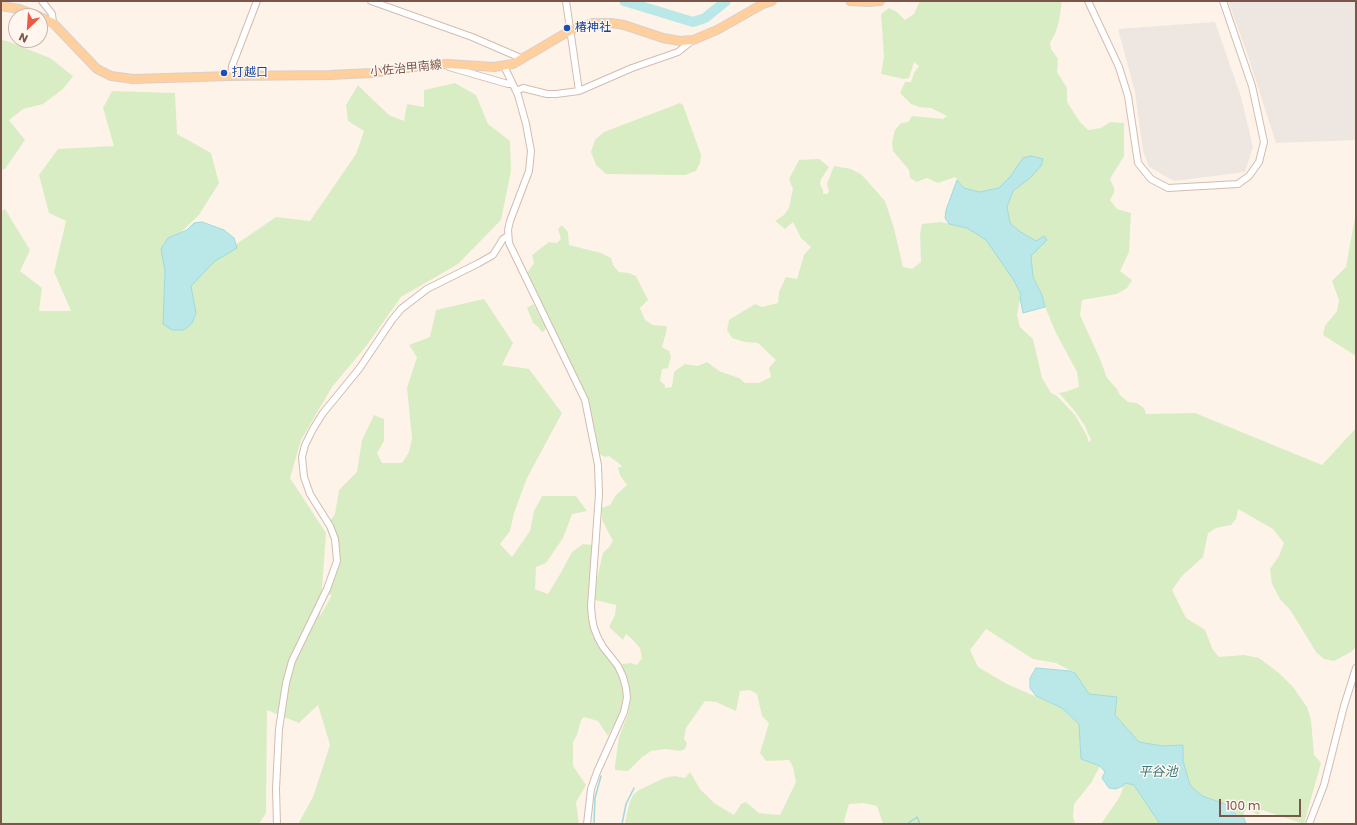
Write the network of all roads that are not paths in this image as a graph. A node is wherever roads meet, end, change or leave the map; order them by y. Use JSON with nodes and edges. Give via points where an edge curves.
{"nodes":[{"id":1,"x":42,"y":1,"type":"edge"},
{"id":2,"x":257,"y":1,"type":"edge"},
{"id":3,"x":370,"y":1,"type":"edge"},
{"id":4,"x":566,"y":1,"type":"edge"},
{"id":5,"x":772,"y":1,"type":"edge"},
{"id":6,"x":850,"y":1,"type":"edge"},
{"id":7,"x":880,"y":1,"type":"edge"},
{"id":8,"x":1088,"y":1,"type":"edge"},
{"id":9,"x":1223,"y":1,"type":"edge"},
{"id":10,"x":1,"y":6,"type":"edge"},
{"id":11,"x":14,"y":8,"type":"edge"},
{"id":12,"x":48,"y":21,"type":"edge"},
{"id":13,"x":53,"y":24,"type":"junction"},
{"id":14,"x":571,"y":30,"type":"junction"},
{"id":15,"x":693,"y":40,"type":"junction"},
{"id":16,"x":523,"y":59,"type":"junction"},
{"id":17,"x":448,"y":64,"type":"junction"},
{"id":18,"x":504,"y":66,"type":"junction"},
{"id":19,"x":231,"y":76,"type":"junction"},
{"id":20,"x":512,"y":84,"type":"junction"},
{"id":21,"x":516,"y":91,"type":"junction"},
{"id":22,"x":579,"y":91,"type":"junction"},
{"id":23,"x":508,"y":236,"type":"junction"},
{"id":24,"x":1356,"y":668,"type":"edge"},
{"id":25,"x":277,"y":824,"type":"edge"},
{"id":26,"x":587,"y":824,"type":"edge"},
{"id":27,"x":1309,"y":824,"type":"edge"}],
"edges":[{"from":1,"to":13,"type":"street","via":[[52,14]]},
{"from":2,"to":19,"type":"street","via":[[232,66]]},
{"from":3,"to":16,"type":"street","via":[[472,37]]},
{"from":4,"to":14,"type":"street"},
{"from":5,"to":15,"type":"main road","name":"小佐治甲南線"},
{"from":6,"to":7,"type":"main road"},
{"from":8,"to":9,"type":"street","via":[[1125,88],[1138,163],[1151,179],[1168,188],[1238,184],[1249,176],[1259,162],[1264,142],[1252,86]]},
{"from":10,"to":11,"type":"main road","name":"小佐治甲南線"},
{"from":12,"to":13,"type":"main road","name":"小佐治甲南線"},
{"from":13,"to":19,"type":"main road","name":"小佐治甲南線","via":[[97,69],[111,76],[132,79]]},
{"from":14,"to":15,"type":"main road","name":"小佐治甲南線","via":[[593,22],[612,23],[663,38]]},
{"from":14,"to":16,"type":"main road","name":"小佐治甲南線"},
{"from":14,"to":22,"type":"street"},
{"from":15,"to":22,"type":"street","via":[[678,52]]},
{"from":16,"to":18,"type":"main road","name":"小佐治甲南線"},
{"from":17,"to":18,"type":"main road","name":"小佐治甲南線","via":[[494,68]]},
{"from":17,"to":19,"type":"main road","name":"小佐治甲南線","via":[[372,73]]},
{"from":17,"to":20,"type":"street","via":[[448,67]]},
{"from":18,"to":20,"type":"street"},
{"from":20,"to":21,"type":"street"},
{"from":21,"to":22,"type":"street","via":[[523,88],[556,94]]},
{"from":21,"to":23,"type":"street","via":[[531,151],[528,171],[510,221]]},
{"from":23,"to":25,"type":"street","via":[[493,254],[427,289],[401,309],[323,413],[305,445],[302,458],[304,477],[310,494],[330,526],[335,539],[337,561],[327,589],[292,661],[286,684],[278,735]]},
{"from":23,"to":26,"type":"street","via":[[512,250],[585,400],[598,465],[599,505],[592,618],[598,638],[623,677],[627,698],[622,718],[591,789]]},
{"from":24,"to":27,"type":"street","via":[[1324,785]]}]}
